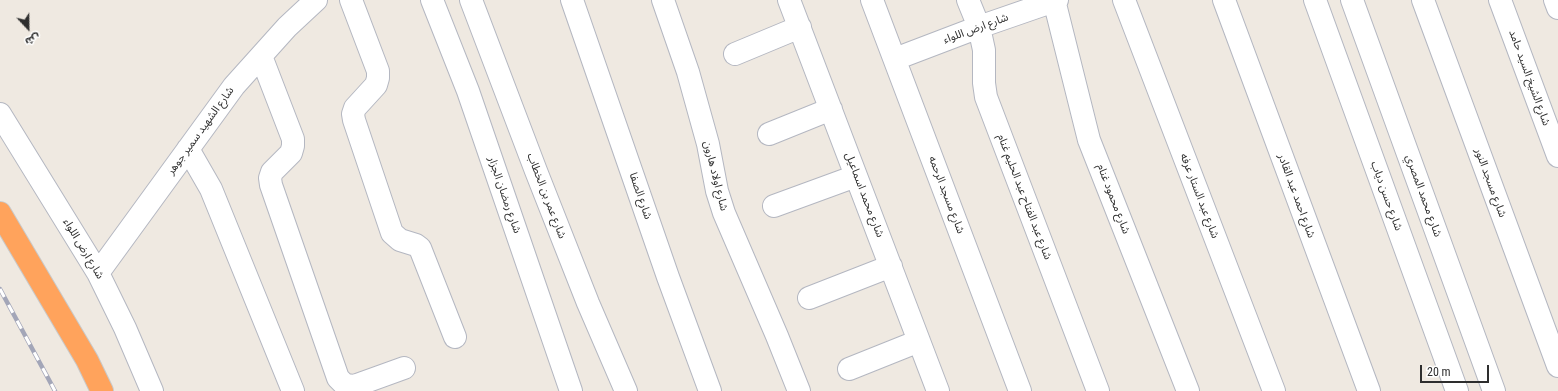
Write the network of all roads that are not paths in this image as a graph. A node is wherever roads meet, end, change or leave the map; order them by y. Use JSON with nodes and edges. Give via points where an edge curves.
{"nodes":[{"id":1,"x":316,"y":0,"type":"edge"},
{"id":2,"x":352,"y":0,"type":"edge"},
{"id":3,"x":432,"y":0,"type":"edge"},
{"id":4,"x":471,"y":0,"type":"edge"},
{"id":5,"x":572,"y":0,"type":"edge"},
{"id":6,"x":663,"y":0,"type":"edge"},
{"id":7,"x":789,"y":0,"type":"edge"},
{"id":8,"x":872,"y":0,"type":"edge"},
{"id":9,"x":968,"y":0,"type":"edge"},
{"id":10,"x":1055,"y":0,"type":"edge"},
{"id":11,"x":1124,"y":0,"type":"edge"},
{"id":12,"x":1224,"y":0,"type":"edge"},
{"id":13,"x":1315,"y":0,"type":"edge"},
{"id":14,"x":1352,"y":0,"type":"edge"},
{"id":15,"x":1423,"y":0,"type":"edge"},
{"id":16,"x":1500,"y":0,"type":"edge"},
{"id":17,"x":1555,"y":0,"type":"edge"},
{"id":18,"x":1558,"y":8,"type":"edge"},
{"id":19,"x":800,"y":27,"type":"junction"},
{"id":20,"x":979,"y":27,"type":"junction"},
{"id":21,"x":735,"y":54,"type":"dead end"},
{"id":22,"x":261,"y":56,"type":"junction"},
{"id":23,"x":895,"y":59,"type":"junction"},
{"id":24,"x":831,"y":109,"type":"junction"},
{"id":25,"x":0,"y":114,"type":"edge"},
{"id":26,"x":769,"y":134,"type":"dead end"},
{"id":27,"x":188,"y":149,"type":"junction"},
{"id":28,"x":1558,"y":156,"type":"edge"},
{"id":29,"x":856,"y":176,"type":"junction"},
{"id":30,"x":774,"y":206,"type":"dead end"},
{"id":31,"x":0,"y":213,"type":"edge"},
{"id":32,"x":891,"y":266,"type":"junction"},
{"id":33,"x":98,"y":273,"type":"junction"},
{"id":34,"x":809,"y":298,"type":"dead end"},
{"id":35,"x":455,"y":337,"type":"dead end"},
{"id":36,"x":919,"y":340,"type":"junction"},
{"id":37,"x":1558,"y":366,"type":"edge"},
{"id":38,"x":404,"y":368,"type":"dead end"},
{"id":39,"x":849,"y":369,"type":"dead end"},
{"id":40,"x":102,"y":391,"type":"edge"},
{"id":41,"x":152,"y":391,"type":"edge"},
{"id":42,"x":293,"y":391,"type":"edge"},
{"id":43,"x":572,"y":391,"type":"edge"},
{"id":44,"x":626,"y":391,"type":"edge"},
{"id":45,"x":710,"y":391,"type":"edge"},
{"id":46,"x":799,"y":391,"type":"edge"},
{"id":47,"x":938,"y":391,"type":"edge"},
{"id":48,"x":1020,"y":391,"type":"edge"},
{"id":49,"x":1098,"y":391,"type":"edge"},
{"id":50,"x":1188,"y":391,"type":"edge"},
{"id":51,"x":1274,"y":391,"type":"edge"},
{"id":52,"x":1369,"y":391,"type":"edge"},
{"id":53,"x":1457,"y":391,"type":"edge"},
{"id":54,"x":1494,"y":391,"type":"edge"}],
"edges":[{"from":1,"to":22,"type":"street","name":"شارع الشهيد سمير جوهر"},
{"from":2,"to":35,"type":"street","via":[[378,71],[376,85],[355,108],[354,120],[392,233],[400,240],[420,248]]},
{"from":3,"to":43,"type":"street","name":"شارع رمضان الجزار","via":[[468,91]]},
{"from":4,"to":44,"type":"street","name":"شارع عمر بن الخطاب","via":[[585,295]]},
{"from":5,"to":45,"type":"street","name":"شارع الصفا"},
{"from":6,"to":46,"type":"street","name":"شارع اولاد هارون","via":[[688,72],[724,213]]},
{"from":7,"to":19,"type":"street","name":"شارع محمد اسماعيل"},
{"from":8,"to":23,"type":"street","name":"شارع مسجد الرحمه"},
{"from":9,"to":20,"type":"street","name":"شارع عبد الفتاح عبد الحليم غنام"},
{"from":10,"to":20,"type":"street","name":"شارع ارض اللواء"},
{"from":10,"to":50,"type":"street","name":"شارع محمود غنام","via":[[1089,140]]},
{"from":11,"to":51,"type":"street","name":"شارع عبد الستار عرفه"},
{"from":12,"to":52,"type":"street","name":"شارع احمد عبد القادر"},
{"from":13,"to":53,"type":"street","name":"شارع حسن دياب"},
{"from":14,"to":54,"type":"street","name":"شارع محمد المصري"},
{"from":15,"to":37,"type":"street","name":"شارع مسجد النور"},
{"from":16,"to":28,"type":"street","name":"شارع الشيخ السيد حامد"},
{"from":17,"to":18,"type":"street"},
{"from":19,"to":21,"type":"street"},
{"from":19,"to":24,"type":"street","name":"شارع محمد اسماعيل"},
{"from":20,"to":23,"type":"street","name":"شارع ارض اللواء"},
{"from":20,"to":49,"type":"street","name":"شارع عبد الفتاح عبد الحليم غنام","via":[[984,50],[986,97]]},
{"from":22,"to":27,"type":"street","name":"شارع الشهيد سمير جوهر","via":[[234,86]]},
{"from":22,"to":38,"type":"street","via":[[294,146],[291,153],[272,172],[271,185],[338,378],[345,385],[354,386]]},
{"from":23,"to":48,"type":"street","name":"شارع مسجد الرحمه"},
{"from":24,"to":26,"type":"street"},
{"from":24,"to":29,"type":"street","name":"شارع محمد اسماعيل"},
{"from":25,"to":33,"type":"street","name":"شارع ارض اللواء"},
{"from":27,"to":33,"type":"street","name":"شارع الشهيد سمير جوهر"},
{"from":27,"to":42,"type":"street","via":[[211,189]]},
{"from":29,"to":30,"type":"street"},
{"from":29,"to":32,"type":"street","name":"شارع محمد اسماعيل"},
{"from":31,"to":40,"type":"highway","via":[[87,360]]},
{"from":32,"to":34,"type":"street"},
{"from":32,"to":36,"type":"street","name":"شارع محمد اسماعيل"},
{"from":33,"to":41,"type":"street","name":"شارع ارض اللواء"},
{"from":36,"to":39,"type":"street"},
{"from":36,"to":47,"type":"street","name":"شارع محمد اسماعيل"}]}
